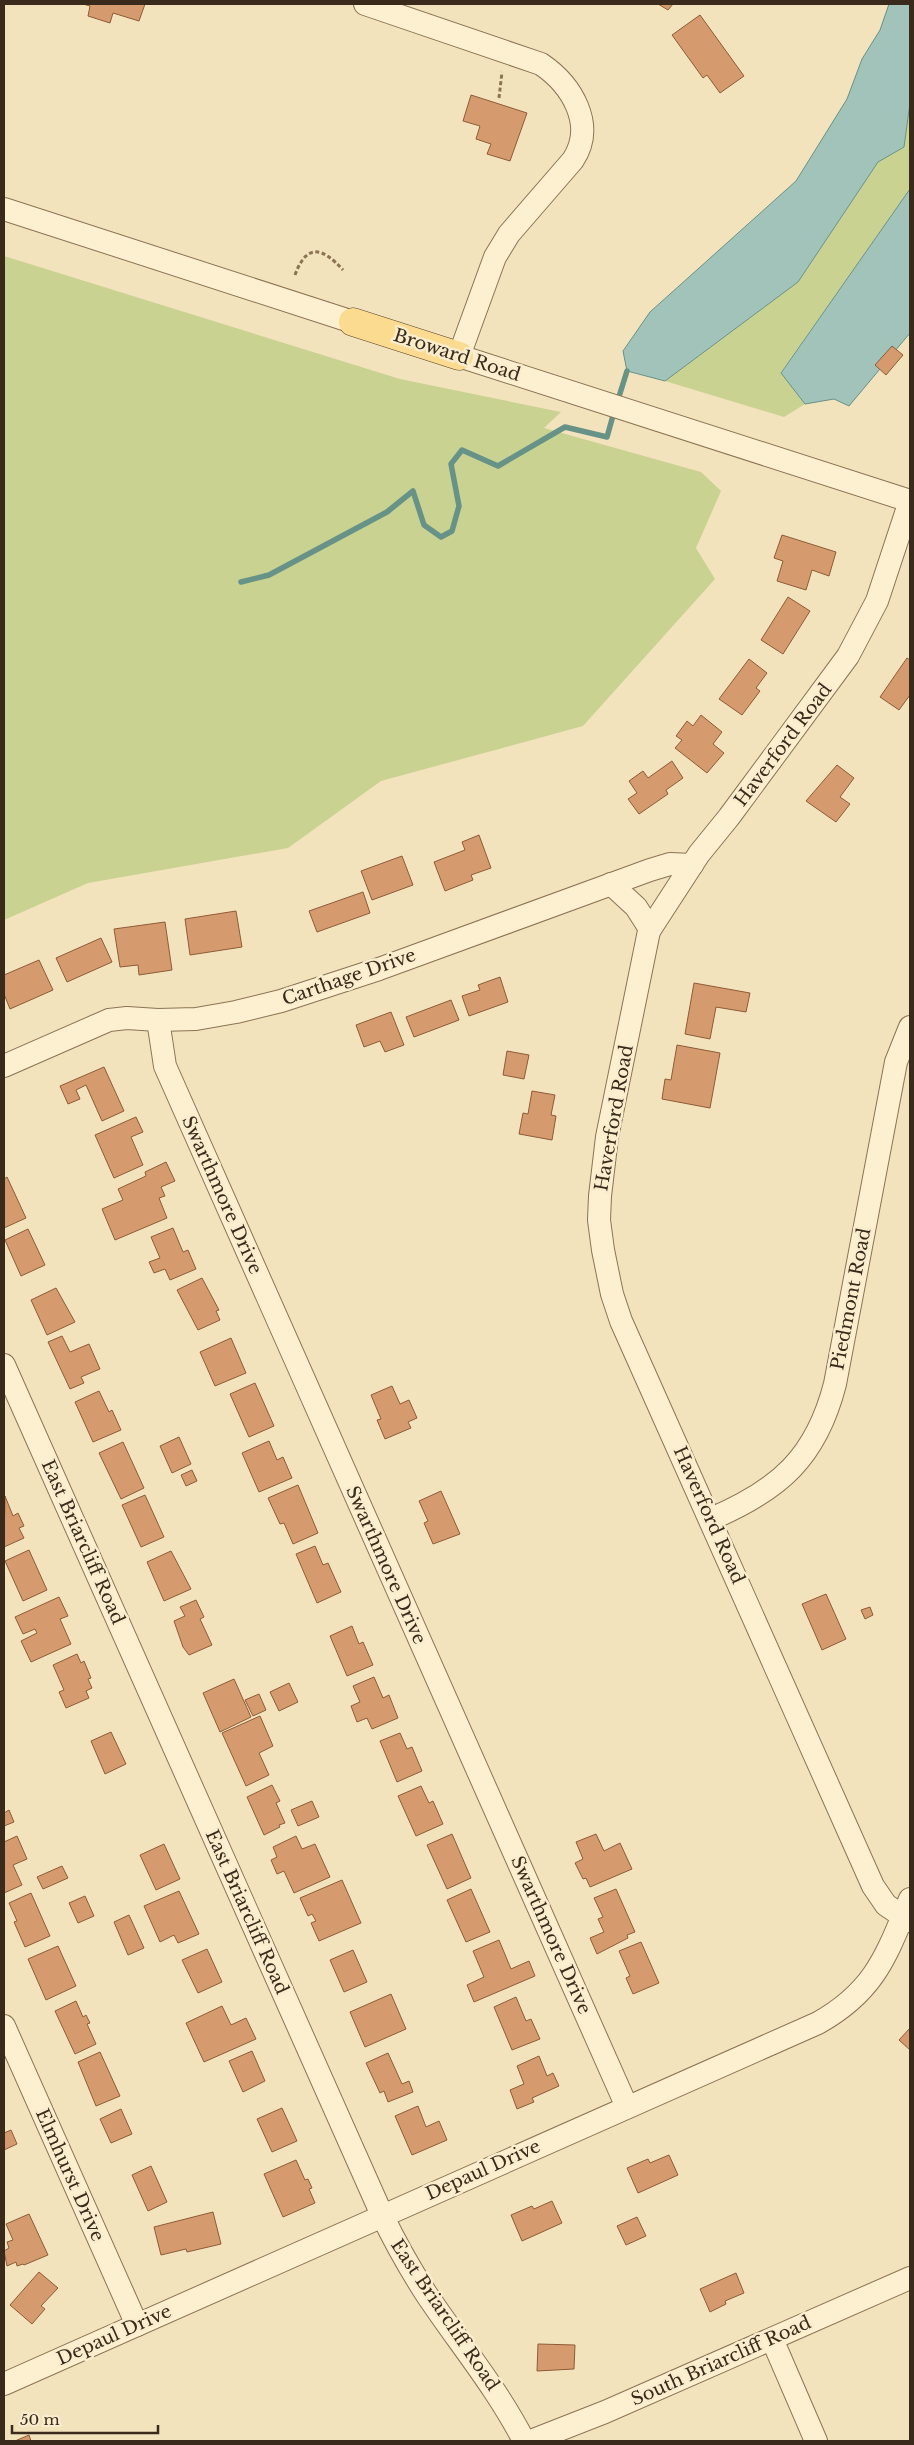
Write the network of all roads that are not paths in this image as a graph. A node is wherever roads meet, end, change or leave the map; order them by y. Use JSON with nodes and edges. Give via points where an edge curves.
{"nodes":[{"id":1,"x":365,"y":4,"type":"edge"},
{"id":2,"x":4,"y":209,"type":"edge"},
{"id":3,"x":353,"y":322,"type":"joint"},
{"id":4,"x":459,"y":356,"type":"junction"},
{"id":5,"x":910,"y":501,"type":"edge"},
{"id":6,"x":692,"y":865,"type":"junction"},
{"id":7,"x":611,"y":884,"type":"junction"},
{"id":8,"x":650,"y":929,"type":"junction"},
{"id":9,"x":158,"y":1020,"type":"junction"},
{"id":10,"x":910,"y":1027,"type":"edge"},
{"id":11,"x":4,"y":1066,"type":"edge"},
{"id":12,"x":4,"y":1365,"type":"edge"},
{"id":13,"x":711,"y":1519,"type":"junction"},
{"id":14,"x":908,"y":1912,"type":"edge"},
{"id":15,"x":4,"y":2026,"type":"edge"},
{"id":16,"x":627,"y":2107,"type":"junction"},
{"id":17,"x":382,"y":2216,"type":"junction"},
{"id":18,"x":910,"y":2278,"type":"edge"},
{"id":19,"x":137,"y":2325,"type":"junction"},
{"id":20,"x":772,"y":2339,"type":"junction"},
{"id":21,"x":4,"y":2384,"type":"edge"},
{"id":22,"x":524,"y":2441,"type":"edge"},
{"id":23,"x":531,"y":2441,"type":"edge"},
{"id":24,"x":816,"y":2441,"type":"edge"}],
"edges":[{"from":1,"to":4,"type":"street","via":[[541,64],[551,70],[573,95],[580,113],[583,127],[581,148],[509,234],[494,258]]},
{"from":2,"to":3,"type":"street","name":"Broward Road"},
{"from":3,"to":4,"type":"main road","name":"Broward Road"},
{"from":4,"to":5,"type":"street","name":"Broward Road"},
{"from":5,"to":6,"type":"street","name":"Haverford Road","via":[[877,601],[848,656]]},
{"from":6,"to":7,"type":"street","name":"Carthage Drive","via":[[670,864]]},
{"from":6,"to":8,"type":"street","name":"Haverford Road"},
{"from":7,"to":8,"type":"street","via":[[636,907]]},
{"from":7,"to":9,"type":"street","name":"Carthage Drive","via":[[379,969],[281,1001],[202,1018]]},
{"from":8,"to":13,"type":"street","name":"Haverford Road","via":[[607,1137],[599,1220],[610,1285],[621,1321]]},
{"from":9,"to":11,"type":"street","name":"Carthage Drive","via":[[108,1020]]},
{"from":9,"to":16,"type":"street","name":"Swarthmore Drive","via":[[165,1066]]},
{"from":10,"to":13,"type":"street","name":"Piedmont Road","via":[[896,1062],[827,1416],[800,1460],[781,1480],[741,1506]]},
{"from":12,"to":17,"type":"street","name":"East Briarcliff Road"},
{"from":13,"to":14,"type":"street","name":"Haverford Road","via":[[872,1886],[886,1905]]},
{"from":14,"to":16,"type":"street","name":"Depaul Drive","via":[[877,1972],[859,1994],[831,2016]]},
{"from":15,"to":19,"type":"street","name":"Elmhurst Drive"},
{"from":16,"to":17,"type":"street","name":"Depaul Drive"},
{"from":17,"to":19,"type":"street","name":"Depaul Drive"},
{"from":17,"to":22,"type":"street","name":"East Briarcliff Road","via":[[425,2292],[497,2393]]},
{"from":18,"to":20,"type":"street","name":"South Briarcliff Road"},
{"from":19,"to":21,"type":"street","name":"Depaul Drive"},
{"from":20,"to":23,"type":"street","name":"South Briarcliff Road"},
{"from":20,"to":24,"type":"street"}]}
